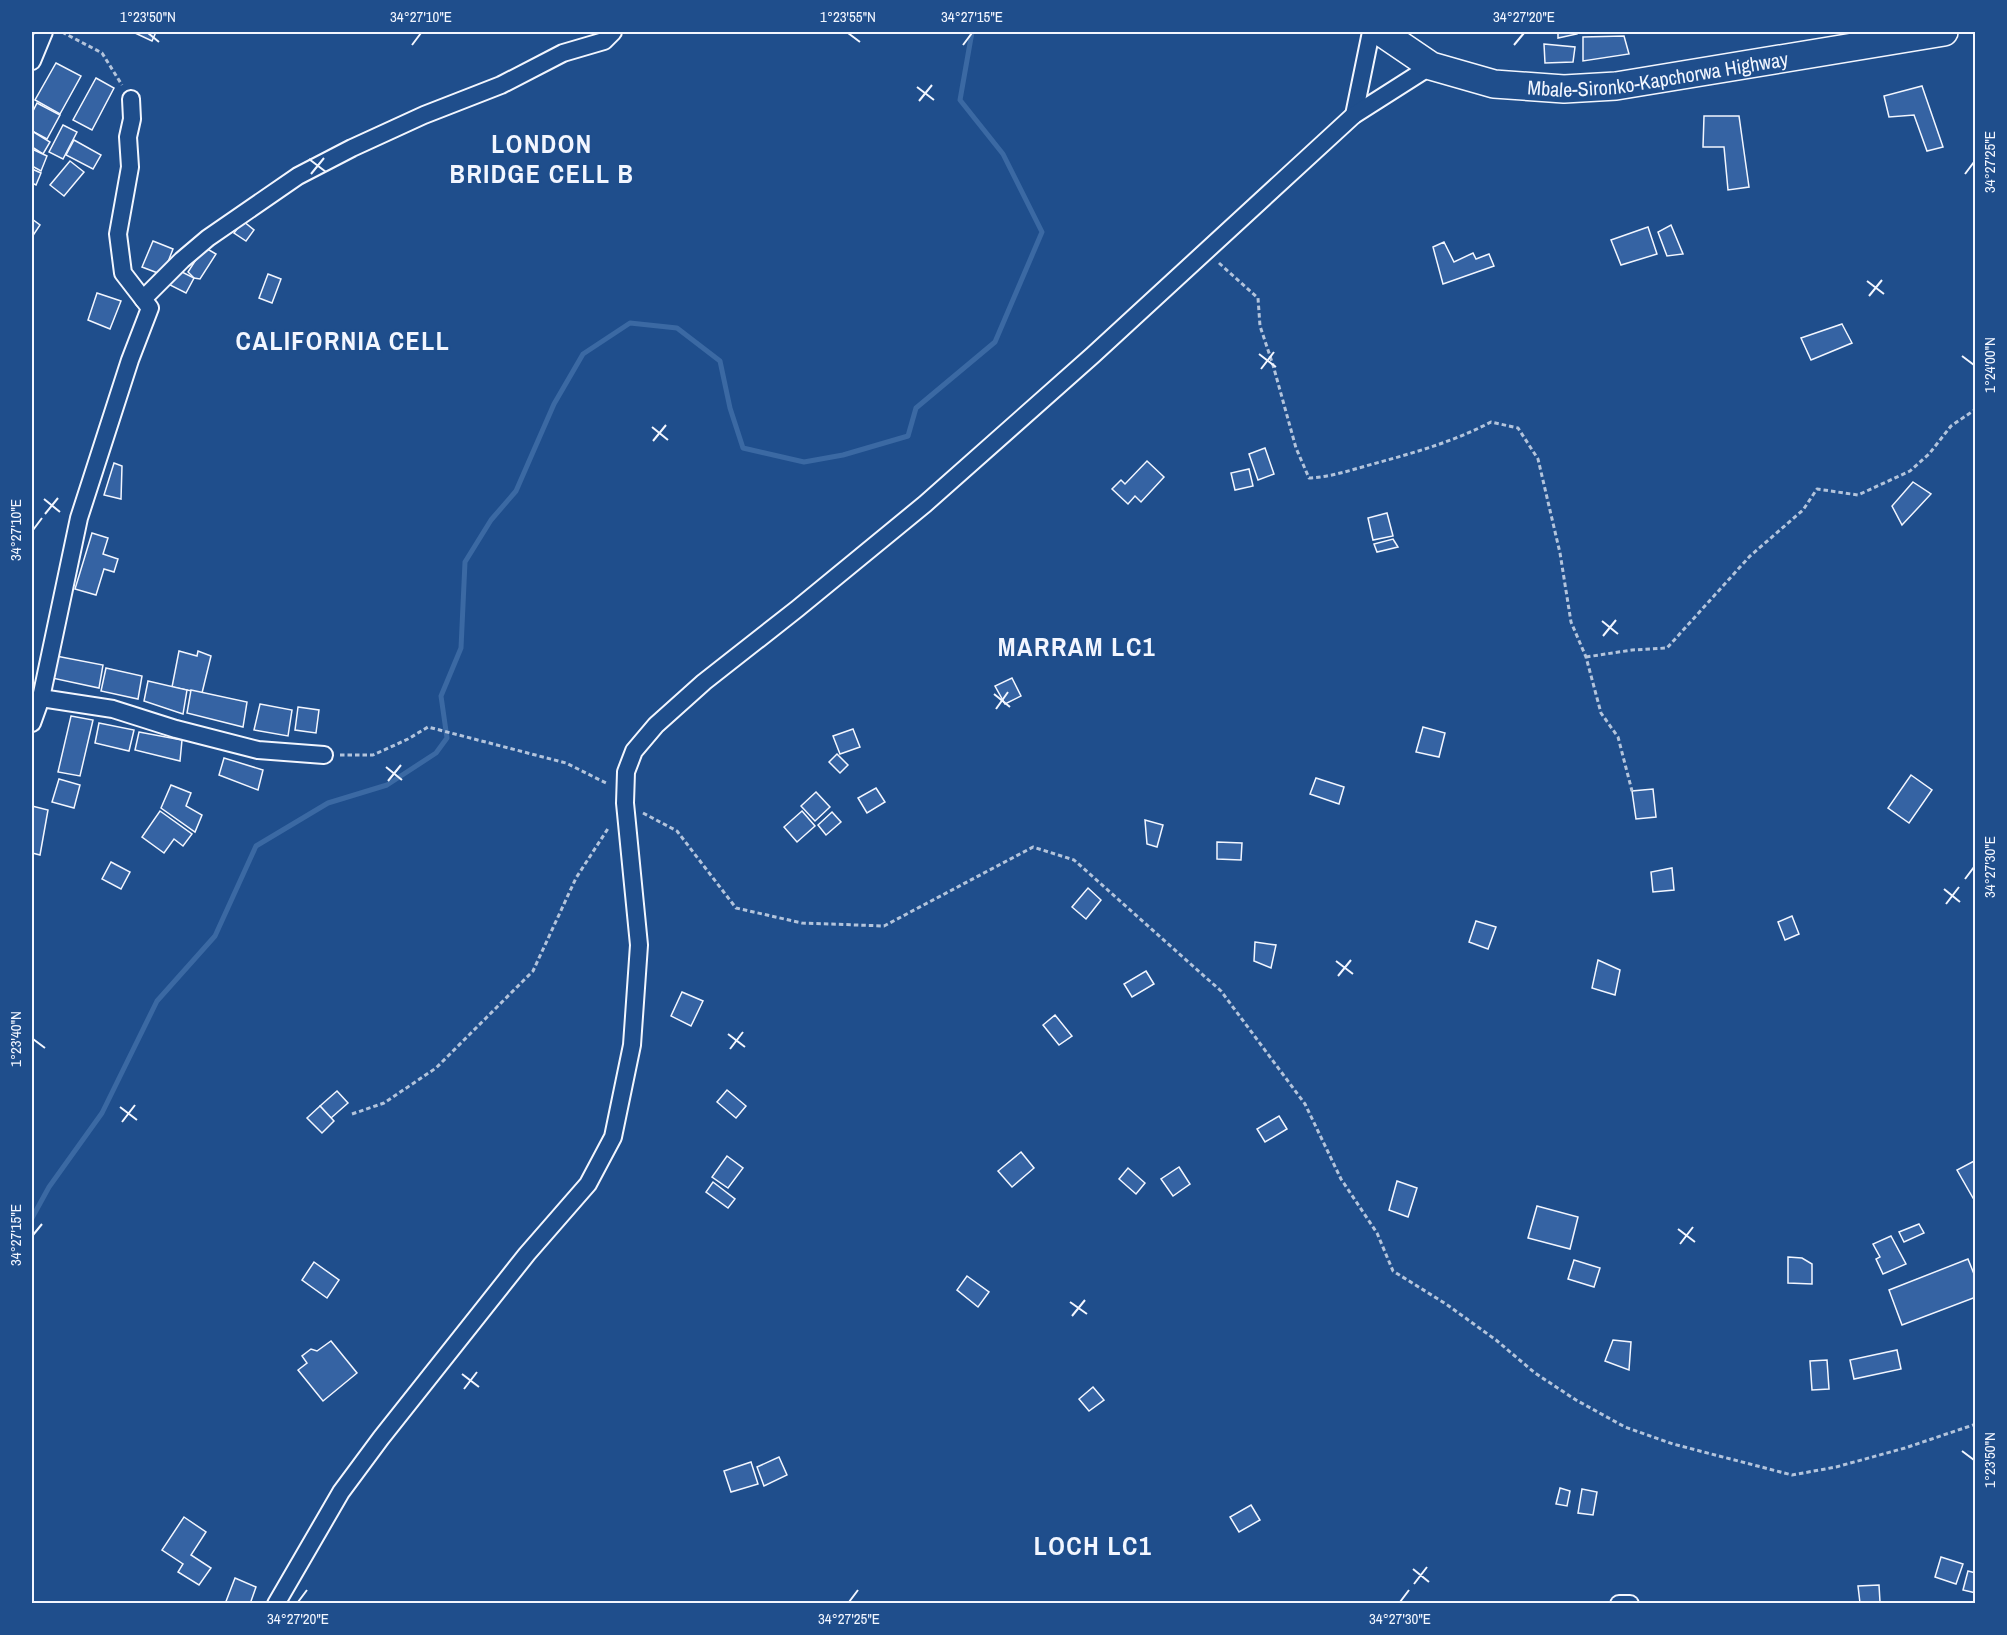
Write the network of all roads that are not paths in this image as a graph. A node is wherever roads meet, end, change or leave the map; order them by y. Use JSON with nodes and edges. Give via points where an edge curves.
{"nodes":[{"id":1,"x":44,"y":32,"type":"edge"},
{"id":2,"x":612,"y":32,"type":"edge"},
{"id":3,"x":1371,"y":32,"type":"edge"},
{"id":4,"x":1381,"y":32,"type":"edge"},
{"id":5,"x":1944,"y":32,"type":"edge"},
{"id":6,"x":32,"y":61,"type":"edge"},
{"id":7,"x":1431,"y":66,"type":"junction"},
{"id":8,"x":131,"y":99,"type":"road end"},
{"id":9,"x":1354,"y":115,"type":"junction"},
{"id":10,"x":143,"y":299,"type":"junction"},
{"id":11,"x":40,"y":698,"type":"junction"},
{"id":12,"x":32,"y":723,"type":"edge"},
{"id":13,"x":324,"y":755,"type":"road end"},
{"id":14,"x":276,"y":1604,"type":"edge"},
{"id":15,"x":1619,"y":1604,"type":"edge"},
{"id":16,"x":1630,"y":1604,"type":"edge"}],
"edges":[{"from":1,"to":6,"type":"street"},
{"from":2,"to":10,"type":"street","via":[[604,41],[563,53],[298,176],[208,238]]},
{"from":3,"to":9,"type":"street"},
{"from":4,"to":7,"type":"main road","name":"Mbale-Sironko-Kapchorwa Highway"},
{"from":5,"to":7,"type":"main road","name":"Mbale-Sironko-Kapchorwa Highway","via":[[1616,86],[1564,89],[1494,84]]},
{"from":7,"to":9,"type":"street"},
{"from":8,"to":10,"type":"street","via":[[130,167],[118,234],[123,273]]},
{"from":9,"to":14,"type":"street","via":[[925,504],[704,682],[656,724],[634,751],[626,772],[625,798],[639,945],[632,1046],[613,1137],[588,1184],[341,1492]]},
{"from":10,"to":11,"type":"street","via":[[150,308],[79,518]]},
{"from":11,"to":12,"type":"street"},
{"from":11,"to":13,"type":"street","via":[[112,709],[258,750]]},
{"from":15,"to":16,"type":"street"}]}
